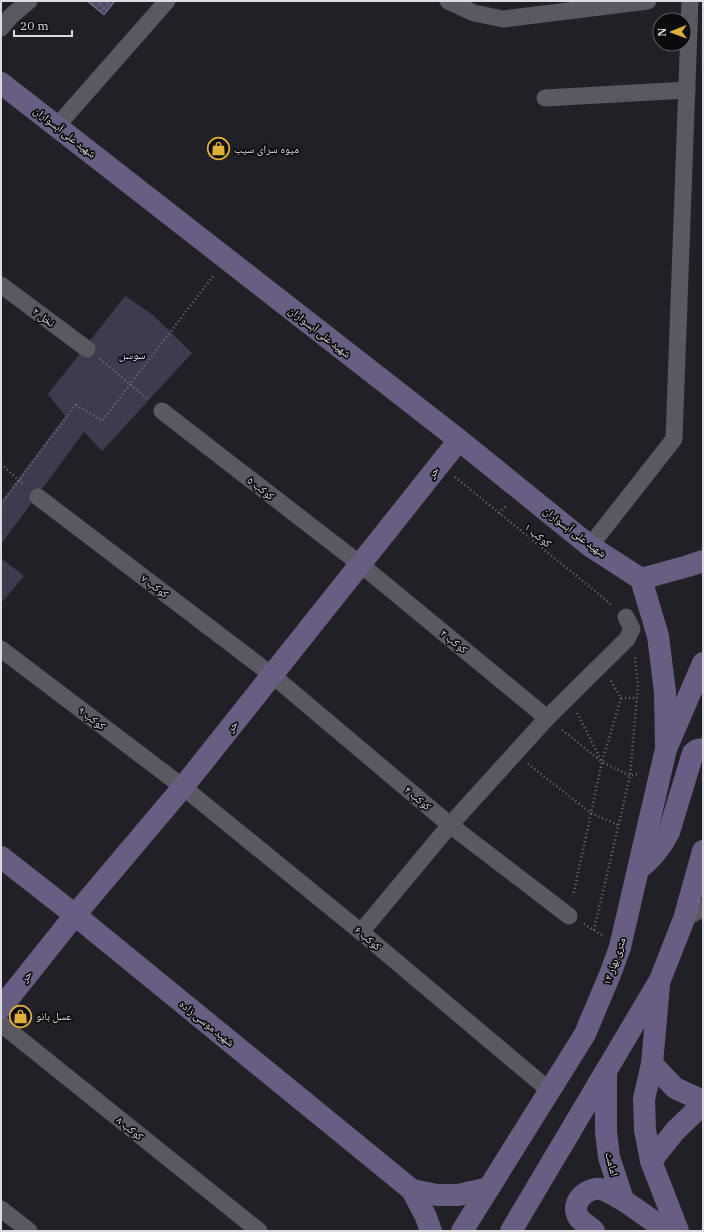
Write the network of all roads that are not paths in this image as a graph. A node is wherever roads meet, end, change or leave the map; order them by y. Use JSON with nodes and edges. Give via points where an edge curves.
{"nodes":[{"id":1,"x":29,"y":1,"type":"edge"},
{"id":2,"x":167,"y":1,"type":"edge"},
{"id":3,"x":448,"y":1,"type":"edge"},
{"id":4,"x":648,"y":1,"type":"edge"},
{"id":5,"x":690,"y":1,"type":"edge"},
{"id":6,"x":1,"y":28,"type":"edge"},
{"id":7,"x":1,"y":83,"type":"edge"},
{"id":8,"x":687,"y":90,"type":"junction"},
{"id":9,"x":545,"y":98,"type":"dead end"},
{"id":10,"x":57,"y":126,"type":"junction"},
{"id":11,"x":1,"y":285,"type":"edge"},
{"id":12,"x":87,"y":349,"type":"road end"},
{"id":13,"x":162,"y":411,"type":"road end"},
{"id":14,"x":459,"y":440,"type":"junction"},
{"id":15,"x":38,"y":497,"type":"road end"},
{"id":16,"x":590,"y":546,"type":"junction"},
{"id":17,"x":703,"y":561,"type":"edge"},
{"id":18,"x":360,"y":564,"type":"junction"},
{"id":19,"x":641,"y":579,"type":"junction"},
{"id":20,"x":629,"y":623,"type":"road end"},
{"id":21,"x":1,"y":648,"type":"edge"},
{"id":22,"x":703,"y":663,"type":"edge"},
{"id":23,"x":272,"y":675,"type":"junction"},
{"id":24,"x":547,"y":718,"type":"junction"},
{"id":25,"x":666,"y":749,"type":"junction"},
{"id":26,"x":703,"y":749,"type":"edge"},
{"id":27,"x":183,"y":787,"type":"junction"},
{"id":28,"x":450,"y":825,"type":"junction"},
{"id":29,"x":703,"y":851,"type":"edge"},
{"id":30,"x":1,"y":857,"type":"edge"},
{"id":31,"x":638,"y":870,"type":"junction"},
{"id":32,"x":703,"y":908,"type":"edge"},
{"id":33,"x":75,"y":915,"type":"junction"},
{"id":34,"x":569,"y":916,"type":"road end"},
{"id":35,"x":684,"y":919,"type":"junction"},
{"id":36,"x":361,"y":932,"type":"junction"},
{"id":37,"x":660,"y":980,"type":"junction"},
{"id":38,"x":1,"y":1008,"type":"edge"},
{"id":39,"x":1,"y":1024,"type":"edge"},
{"id":40,"x":652,"y":1064,"type":"junction"},
{"id":41,"x":606,"y":1069,"type":"junction"},
{"id":42,"x":550,"y":1091,"type":"junction"},
{"id":43,"x":703,"y":1101,"type":"edge"},
{"id":44,"x":703,"y":1104,"type":"edge"},
{"id":45,"x":651,"y":1161,"type":"junction"},
{"id":46,"x":489,"y":1188,"type":"junction"},
{"id":47,"x":412,"y":1190,"type":"junction"},
{"id":48,"x":624,"y":1200,"type":"junction"},
{"id":49,"x":1,"y":1209,"type":"edge"},
{"id":50,"x":29,"y":1231,"type":"edge"},
{"id":51,"x":259,"y":1231,"type":"edge"},
{"id":52,"x":431,"y":1231,"type":"edge"},
{"id":53,"x":462,"y":1231,"type":"edge"},
{"id":54,"x":511,"y":1231,"type":"edge"},
{"id":55,"x":594,"y":1231,"type":"edge"},
{"id":56,"x":671,"y":1231,"type":"edge"},
{"id":57,"x":678,"y":1231,"type":"edge"}],
"edges":[{"from":1,"to":6,"type":"street"},
{"from":2,"to":10,"type":"street"},
{"from":3,"to":4,"type":"street","via":[[474,13],[503,19]]},
{"from":5,"to":8,"type":"street"},
{"from":7,"to":10,"type":"street","name":"شهید علی آبسواران"},
{"from":8,"to":9,"type":"street"},
{"from":8,"to":16,"type":"street","via":[[674,439]]},
{"from":10,"to":14,"type":"street","name":"شهید علی آبسواران"},
{"from":11,"to":12,"type":"street","name":"نخل ۲"},
{"from":13,"to":18,"type":"street","name":"کوکب ۵"},
{"from":14,"to":16,"type":"street","name":"شهید علی آبسواران"},
{"from":14,"to":18,"type":"street","name":"حر"},
{"from":15,"to":23,"type":"street","name":"کوکب ۷"},
{"from":16,"to":19,"type":"street","name":"شهید علی آبسواران"},
{"from":17,"to":19,"type":"street"},
{"from":18,"to":23,"type":"street","name":"حر"},
{"from":18,"to":24,"type":"street","name":"کوکب ۲"},
{"from":19,"to":25,"type":"street","via":[[658,636],[665,692]]},
{"from":20,"to":24,"type":"street","via":[[627,639]]},
{"from":21,"to":27,"type":"street","name":"کوکب ۹"},
{"from":22,"to":25,"type":"street","name":"۱۲ متری بهار"},
{"from":23,"to":27,"type":"street","name":"حر"},
{"from":23,"to":28,"type":"street","name":"کوکب ۴"},
{"from":24,"to":28,"type":"street"},
{"from":25,"to":31,"type":"street","name":"۱۲ متری بهار"},
{"from":26,"to":31,"type":"street","via":[[696,750],[693,754],[664,842],[651,859]]},
{"from":27,"to":33,"type":"street","name":"حر"},
{"from":27,"to":36,"type":"street","name":"کوکب ۶"},
{"from":28,"to":34,"type":"street","name":"کوکب ۴"},
{"from":28,"to":36,"type":"street"},
{"from":29,"to":35,"type":"street"},
{"from":30,"to":33,"type":"street","name":"شهید موسی زاده"},
{"from":31,"to":42,"type":"street","name":"۱۲ متری بهار","via":[[612,972],[585,1034]]},
{"from":32,"to":35,"type":"street"},
{"from":33,"to":38,"type":"street","name":"حر"},
{"from":33,"to":47,"type":"street","name":"شهید موسی زاده"},
{"from":35,"to":37,"type":"street"},
{"from":36,"to":42,"type":"street","name":"کوکب ۶"},
{"from":37,"to":40,"type":"street"},
{"from":37,"to":41,"type":"street"},
{"from":39,"to":51,"type":"street","name":"کوکب ۸"},
{"from":40,"to":43,"type":"street","via":[[675,1088]]},
{"from":40,"to":45,"type":"street","via":[[644,1099],[645,1130]]},
{"from":41,"to":48,"type":"street","name":"امامت","via":[[606,1132],[609,1157]]},
{"from":41,"to":54,"type":"street"},
{"from":42,"to":46,"type":"street","name":"۱۲ متری بهار"},
{"from":44,"to":45,"type":"street","via":[[675,1131]]},
{"from":45,"to":57,"type":"street"},
{"from":46,"to":47,"type":"street","name":"شهید موسی زاده","via":[[458,1195],[437,1195]]},
{"from":46,"to":53,"type":"street","name":"۱۲ متری بهار"},
{"from":47,"to":52,"type":"street","name":"شهید موسی زاده"},
{"from":48,"to":55,"type":"street","via":[[601,1189],[582,1195],[576,1213]]},
{"from":48,"to":56,"type":"street"},
{"from":49,"to":50,"type":"street"}]}
